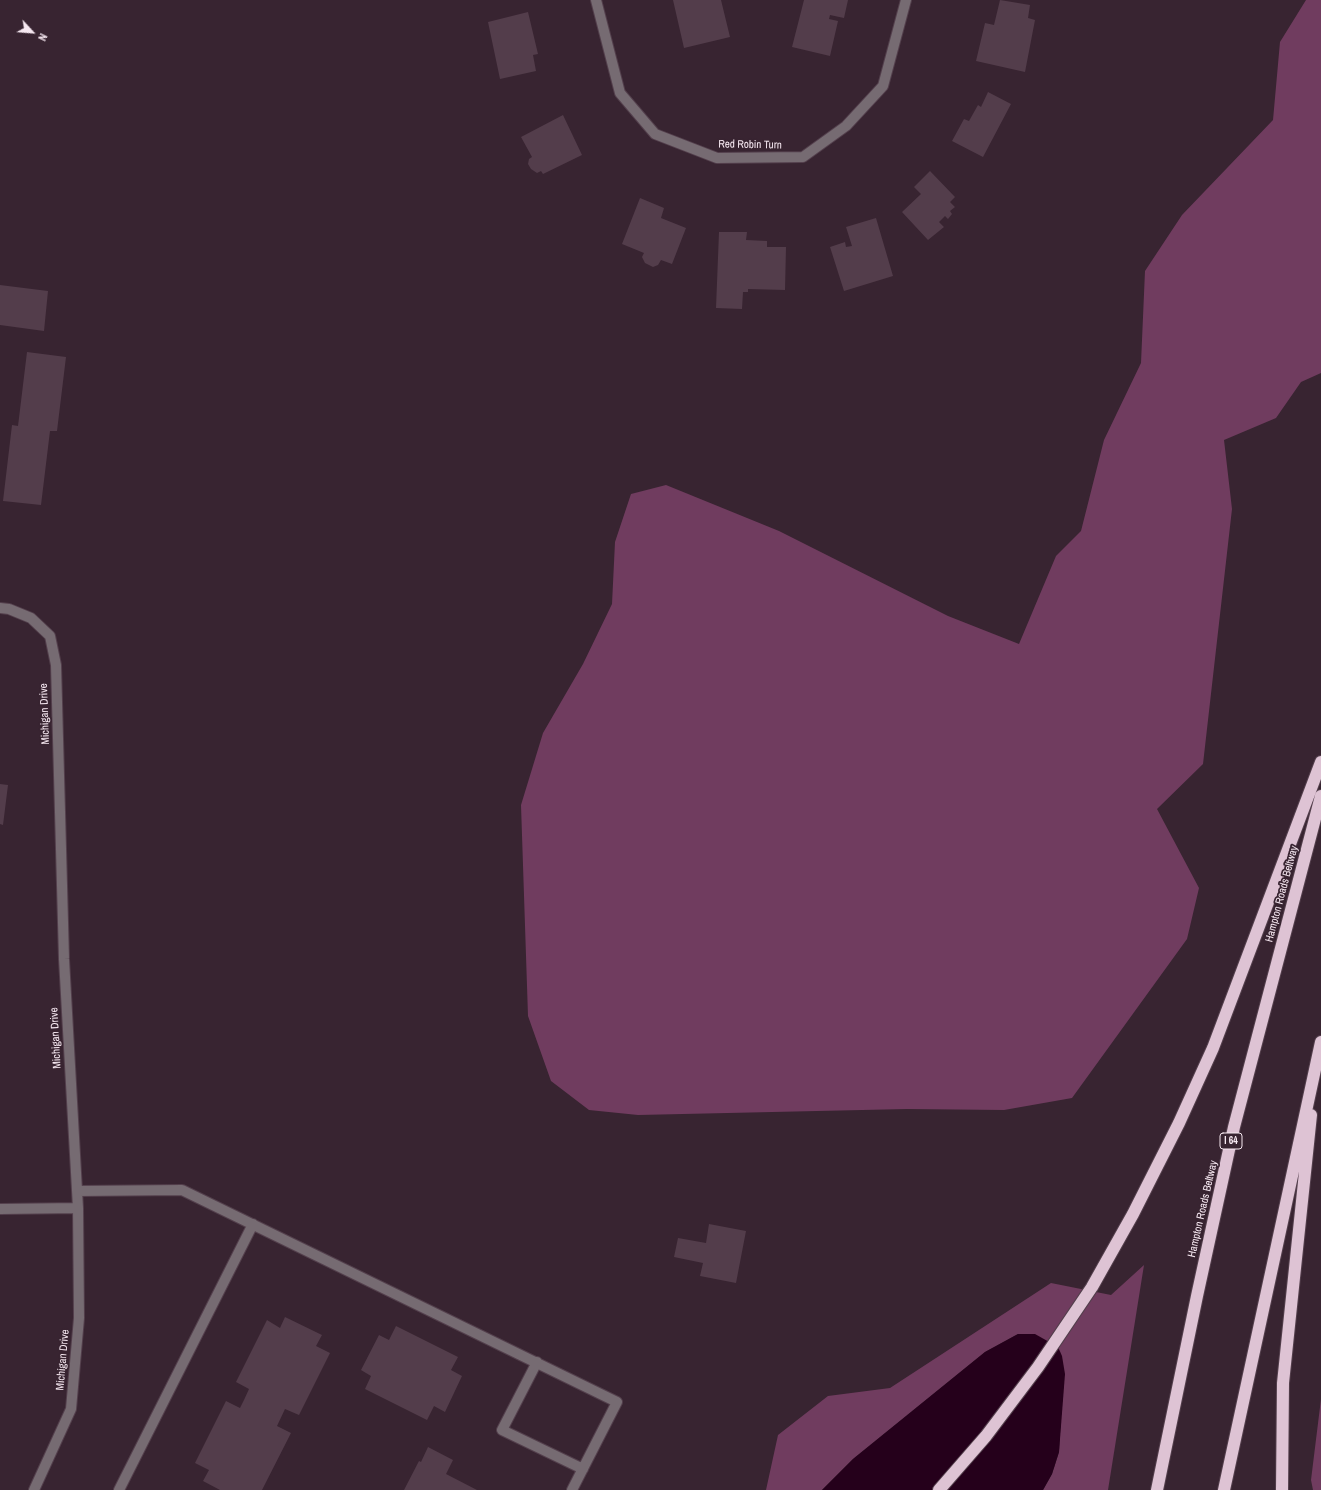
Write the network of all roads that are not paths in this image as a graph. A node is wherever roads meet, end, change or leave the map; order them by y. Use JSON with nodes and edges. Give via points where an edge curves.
{"nodes":[{"id":1,"x":596,"y":0,"type":"edge"},
{"id":2,"x":906,"y":0,"type":"edge"},
{"id":3,"x":0,"y":608,"type":"edge"},
{"id":4,"x":1321,"y":762,"type":"edge"},
{"id":5,"x":1321,"y":796,"type":"edge"},
{"id":6,"x":1321,"y":1042,"type":"edge"},
{"id":7,"x":1318,"y":1055,"type":"junction"},
{"id":8,"x":77,"y":1191,"type":"junction"},
{"id":9,"x":78,"y":1208,"type":"junction"},
{"id":10,"x":0,"y":1209,"type":"edge"},
{"id":11,"x":253,"y":1224,"type":"junction"},
{"id":12,"x":537,"y":1362,"type":"junction"},
{"id":13,"x":583,"y":1469,"type":"junction"},
{"id":14,"x":34,"y":1490,"type":"edge"},
{"id":15,"x":119,"y":1490,"type":"edge"},
{"id":16,"x":572,"y":1490,"type":"edge"},
{"id":17,"x":939,"y":1490,"type":"edge"},
{"id":18,"x":1157,"y":1490,"type":"edge"},
{"id":19,"x":1224,"y":1490,"type":"edge"},
{"id":20,"x":1282,"y":1490,"type":"edge"}],
"edges":[{"from":1,"to":2,"type":"street","name":"Red Robin Turn","via":[[620,93],[655,134],[717,158],[803,157],[846,126],[883,86]]},
{"from":3,"to":8,"type":"street","name":"Michigan Drive","via":[[30,618],[50,636],[56,665],[64,959]]},
{"from":4,"to":17,"type":"highway","via":[[1213,1048],[1178,1123],[1111,1253],[1092,1287],[1038,1367],[986,1436]]},
{"from":5,"to":18,"type":"highway","name":"Hampton Roads Beltway","number":"I 64","via":[[1234,1128]]},
{"from":6,"to":7,"type":"highway"},
{"from":7,"to":19,"type":"highway"},
{"from":7,"to":20,"type":"highway","via":[[1283,1383]]},
{"from":8,"to":9,"type":"street","name":"Michigan Drive"},
{"from":8,"to":11,"type":"street","via":[[182,1190]]},
{"from":9,"to":10,"type":"street"},
{"from":9,"to":14,"type":"street","name":"Michigan Drive","via":[[79,1318],[71,1409]]},
{"from":11,"to":12,"type":"street"},
{"from":11,"to":15,"type":"street"},
{"from":12,"to":13,"type":"street","via":[[617,1402]]},
{"from":12,"to":13,"type":"street","via":[[502,1430]]},
{"from":13,"to":16,"type":"street"}]}
